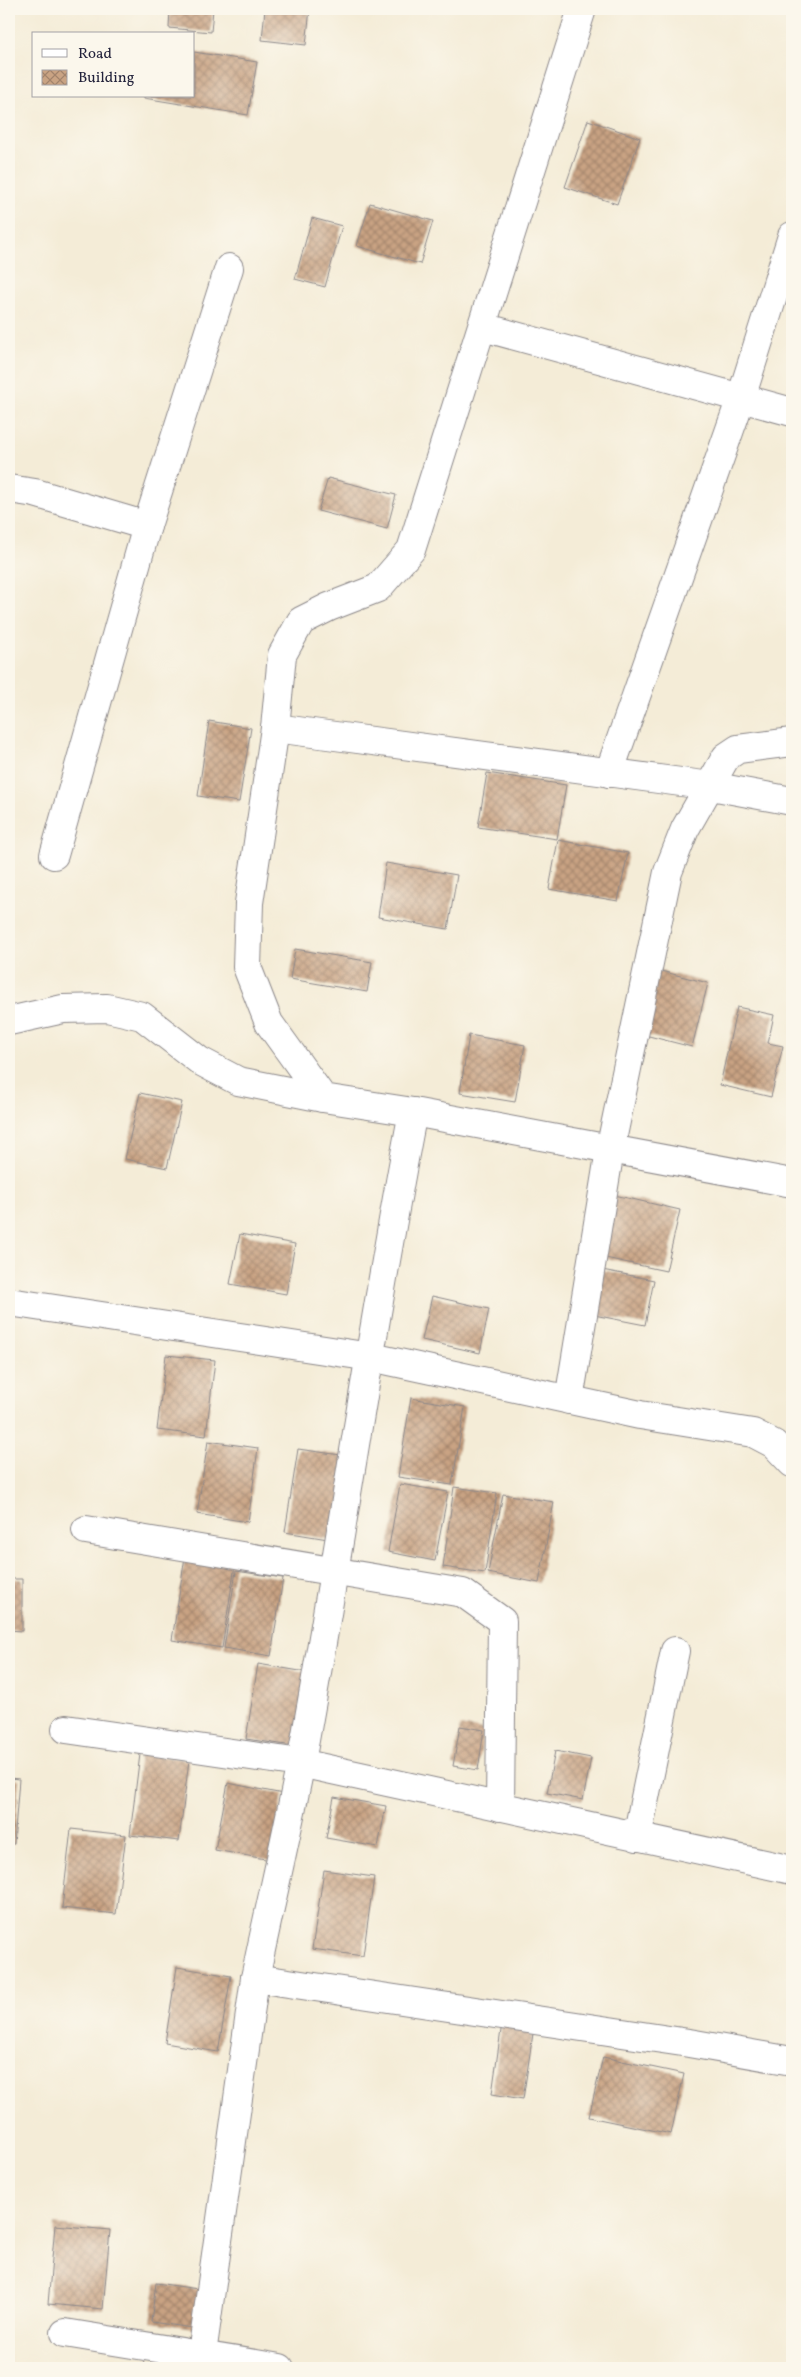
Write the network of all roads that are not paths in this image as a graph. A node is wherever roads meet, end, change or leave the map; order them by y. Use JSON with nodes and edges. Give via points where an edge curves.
{"nodes":[{"id":1,"x":582,"y":9,"type":"edge"},
{"id":2,"x":792,"y":236,"type":"edge"},
{"id":3,"x":229,"y":268,"type":"dead end"},
{"id":4,"x":483,"y":327,"type":"junction"},
{"id":5,"x":741,"y":398,"type":"junction"},
{"id":6,"x":792,"y":412,"type":"edge"},
{"id":7,"x":9,"y":489,"type":"edge"},
{"id":8,"x":147,"y":526,"type":"junction"},
{"id":9,"x":276,"y":728,"type":"junction"},
{"id":10,"x":792,"y":742,"type":"edge"},
{"id":11,"x":609,"y":773,"type":"junction"},
{"id":12,"x":711,"y":786,"type":"junction"},
{"id":13,"x":792,"y":801,"type":"edge"},
{"id":14,"x":54,"y":855,"type":"dead end"},
{"id":15,"x":9,"y":1021,"type":"edge"},
{"id":16,"x":323,"y":1098,"type":"junction"},
{"id":17,"x":413,"y":1112,"type":"junction"},
{"id":18,"x":610,"y":1150,"type":"junction"},
{"id":19,"x":792,"y":1183,"type":"edge"},
{"id":20,"x":9,"y":1302,"type":"edge"},
{"id":21,"x":371,"y":1357,"type":"junction"},
{"id":22,"x":569,"y":1400,"type":"junction"},
{"id":23,"x":792,"y":1463,"type":"edge"},
{"id":24,"x":86,"y":1530,"type":"dead end"},
{"id":25,"x":334,"y":1572,"type":"junction"},
{"id":26,"x":675,"y":1652,"type":"dead end"},
{"id":27,"x":66,"y":1729,"type":"dead end"},
{"id":28,"x":300,"y":1763,"type":"junction"},
{"id":29,"x":500,"y":1807,"type":"junction"},
{"id":30,"x":637,"y":1837,"type":"junction"},
{"id":31,"x":792,"y":1870,"type":"edge"},
{"id":32,"x":255,"y":1978,"type":"junction"},
{"id":33,"x":792,"y":2061,"type":"edge"},
{"id":34,"x":65,"y":2333,"type":"dead end"},
{"id":35,"x":201,"y":2362,"type":"edge"},
{"id":36,"x":280,"y":2368,"type":"edge"}],
"edges":[{"from":1,"to":4,"type":"street"},
{"from":2,"to":5,"type":"street"},
{"from":3,"to":8,"type":"street"},
{"from":4,"to":5,"type":"street"},
{"from":4,"to":9,"type":"street","via":[[411,550],[378,588],[301,621],[282,655]]},
{"from":5,"to":6,"type":"street"},
{"from":5,"to":11,"type":"street"},
{"from":7,"to":8,"type":"street","via":[[35,493]]},
{"from":8,"to":14,"type":"street"},
{"from":9,"to":11,"type":"street"},
{"from":9,"to":16,"type":"street","via":[[249,903],[247,967],[269,1023]]},
{"from":10,"to":12,"type":"street","via":[[738,749],[726,758]]},
{"from":11,"to":12,"type":"street"},
{"from":12,"to":13,"type":"street"},
{"from":12,"to":18,"type":"street","via":[[685,829],[668,872]]},
{"from":15,"to":16,"type":"street","via":[[63,1009],[107,1008],[142,1016],[200,1061],[238,1081]]},
{"from":16,"to":17,"type":"street"},
{"from":17,"to":18,"type":"street"},
{"from":17,"to":21,"type":"street","via":[[386,1252]]},
{"from":18,"to":19,"type":"street"},
{"from":18,"to":22,"type":"street"},
{"from":20,"to":21,"type":"street"},
{"from":21,"to":22,"type":"street"},
{"from":21,"to":25,"type":"street"},
{"from":22,"to":23,"type":"street","via":[[753,1433],[774,1444]]},
{"from":24,"to":25,"type":"street"},
{"from":25,"to":28,"type":"street"},
{"from":25,"to":29,"type":"street","via":[[463,1593],[502,1620]]},
{"from":26,"to":30,"type":"street"},
{"from":27,"to":28,"type":"street"},
{"from":28,"to":29,"type":"street"},
{"from":28,"to":32,"type":"street"},
{"from":29,"to":30,"type":"street"},
{"from":30,"to":31,"type":"street"},
{"from":32,"to":33,"type":"street"},
{"from":32,"to":35,"type":"street"},
{"from":34,"to":35,"type":"street"},
{"from":35,"to":36,"type":"street"}]}
